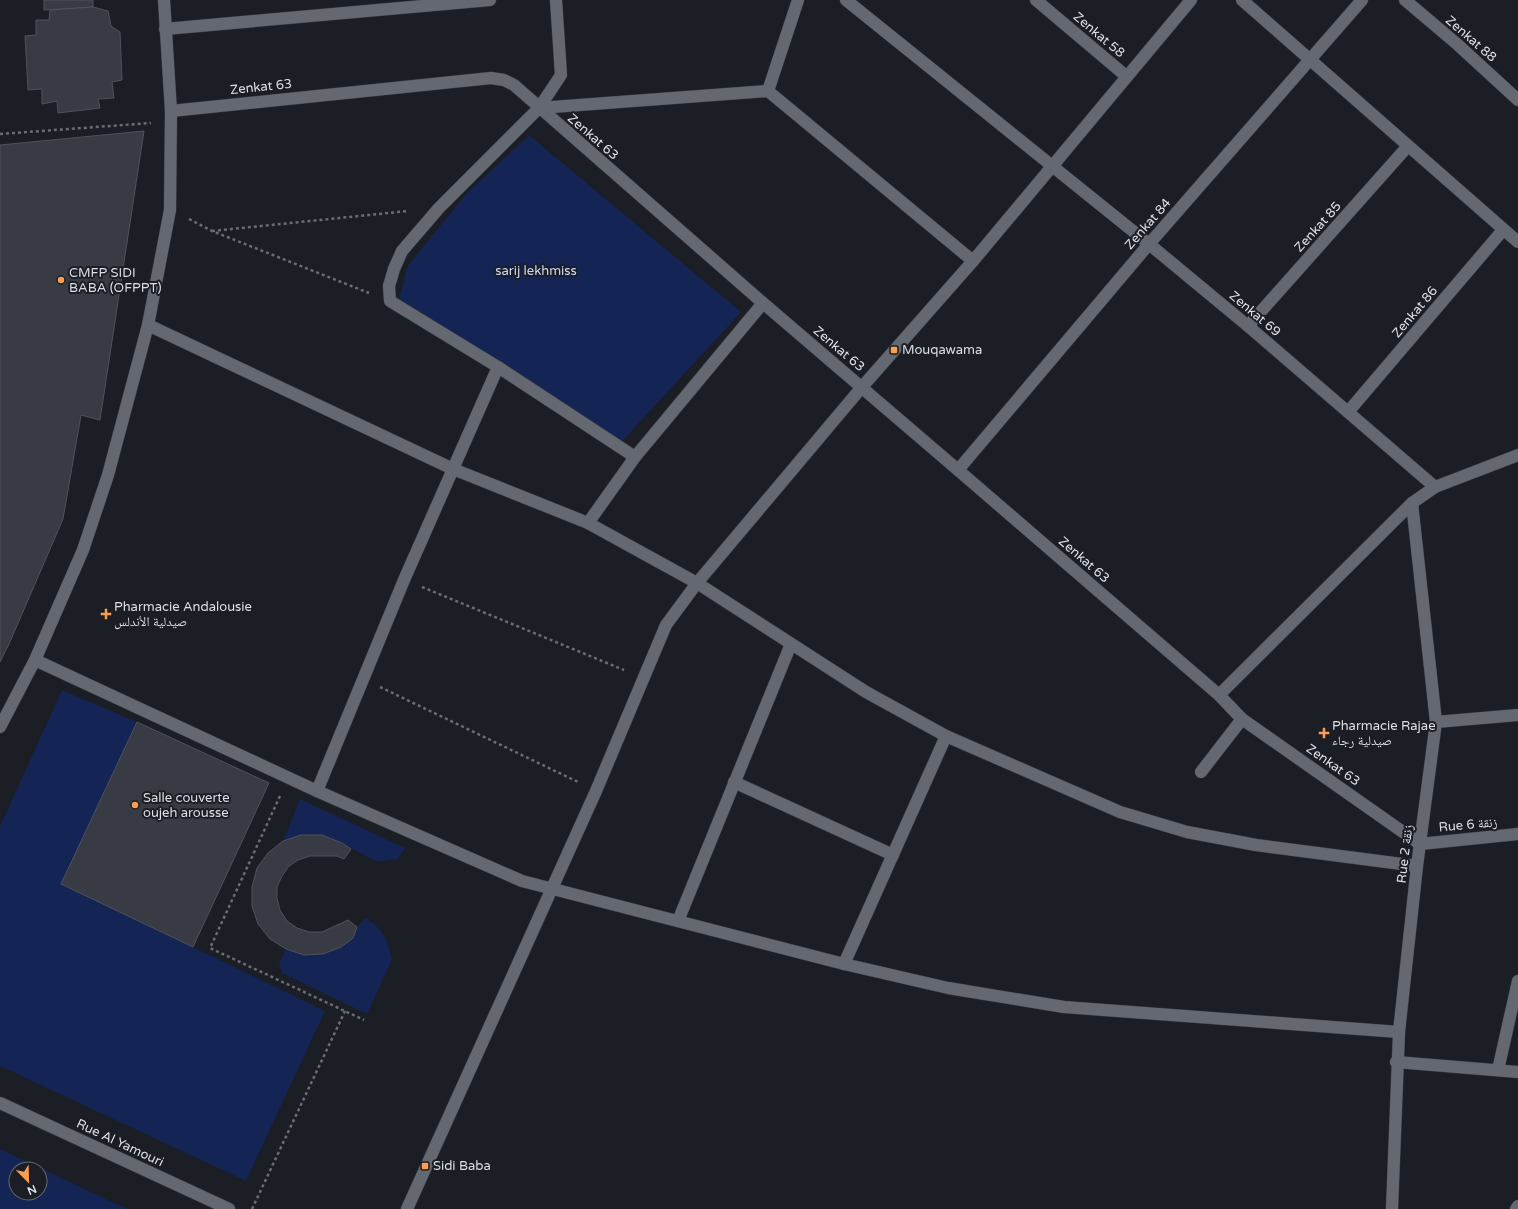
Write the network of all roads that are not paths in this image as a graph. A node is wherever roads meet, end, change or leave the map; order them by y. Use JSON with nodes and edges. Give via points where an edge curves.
{"nodes":[{"id":1,"x":164,"y":0,"type":"edge"},
{"id":2,"x":490,"y":0,"type":"edge"},
{"id":3,"x":556,"y":0,"type":"edge"},
{"id":4,"x":798,"y":0,"type":"edge"},
{"id":5,"x":846,"y":0,"type":"edge"},
{"id":6,"x":1036,"y":0,"type":"edge"},
{"id":7,"x":1192,"y":0,"type":"edge"},
{"id":8,"x":1242,"y":0,"type":"edge"},
{"id":9,"x":1362,"y":0,"type":"edge"},
{"id":10,"x":1405,"y":0,"type":"edge"},
{"id":11,"x":165,"y":29,"type":"junction"},
{"id":12,"x":1310,"y":60,"type":"junction"},
{"id":13,"x":1126,"y":76,"type":"junction"},
{"id":14,"x":768,"y":91,"type":"junction"},
{"id":15,"x":1518,"y":100,"type":"edge"},
{"id":16,"x":539,"y":108,"type":"junction"},
{"id":17,"x":170,"y":116,"type":"junction"},
{"id":18,"x":1408,"y":146,"type":"junction"},
{"id":19,"x":1053,"y":165,"type":"junction"},
{"id":20,"x":1503,"y":230,"type":"junction"},
{"id":21,"x":1518,"y":242,"type":"edge"},
{"id":22,"x":1149,"y":244,"type":"junction"},
{"id":23,"x":973,"y":261,"type":"junction"},
{"id":24,"x":763,"y":303,"type":"junction"},
{"id":25,"x":148,"y":325,"type":"junction"},
{"id":26,"x":1248,"y":326,"type":"junction"},
{"id":27,"x":498,"y":367,"type":"junction"},
{"id":28,"x":862,"y":387,"type":"junction"},
{"id":29,"x":1348,"y":412,"type":"junction"},
{"id":30,"x":1518,"y":455,"type":"edge"},
{"id":31,"x":635,"y":457,"type":"junction"},
{"id":32,"x":453,"y":469,"type":"junction"},
{"id":33,"x":958,"y":470,"type":"junction"},
{"id":34,"x":1435,"y":487,"type":"junction"},
{"id":35,"x":1412,"y":503,"type":"junction"},
{"id":36,"x":588,"y":523,"type":"junction"},
{"id":37,"x":697,"y":583,"type":"junction"},
{"id":38,"x":791,"y":644,"type":"junction"},
{"id":39,"x":35,"y":660,"type":"junction"},
{"id":40,"x":1219,"y":696,"type":"junction"},
{"id":41,"x":1518,"y":715,"type":"edge"},
{"id":42,"x":1242,"y":719,"type":"junction"},
{"id":43,"x":1436,"y":722,"type":"junction"},
{"id":44,"x":0,"y":726,"type":"edge"},
{"id":45,"x":946,"y":736,"type":"junction"},
{"id":46,"x":1201,"y":772,"type":"dead end"},
{"id":47,"x":734,"y":782,"type":"junction"},
{"id":48,"x":317,"y":791,"type":"junction"},
{"id":49,"x":1518,"y":834,"type":"edge"},
{"id":50,"x":1420,"y":844,"type":"junction"},
{"id":51,"x":893,"y":855,"type":"junction"},
{"id":52,"x":1417,"y":866,"type":"junction"},
{"id":53,"x":553,"y":889,"type":"junction"},
{"id":54,"x":678,"y":921,"type":"junction"},
{"id":55,"x":844,"y":964,"type":"junction"},
{"id":56,"x":1518,"y":981,"type":"edge"},
{"id":57,"x":1399,"y":1032,"type":"junction"},
{"id":58,"x":1396,"y":1062,"type":"junction"},
{"id":59,"x":1498,"y":1070,"type":"junction"},
{"id":60,"x":1518,"y":1072,"type":"edge"},
{"id":61,"x":0,"y":1103,"type":"edge"},
{"id":62,"x":1518,"y":1206,"type":"edge"},
{"id":63,"x":229,"y":1209,"type":"edge"},
{"id":64,"x":407,"y":1209,"type":"edge"},
{"id":65,"x":1392,"y":1209,"type":"edge"},
{"id":66,"x":1516,"y":1209,"type":"edge"}],
"edges":[{"from":1,"to":11,"type":"street"},
{"from":2,"to":11,"type":"street"},
{"from":3,"to":16,"type":"street","via":[[561,75]]},
{"from":4,"to":14,"type":"street"},
{"from":5,"to":19,"type":"street","name":"Zenkat 69"},
{"from":6,"to":13,"type":"street","name":"Zenkat 58"},
{"from":7,"to":13,"type":"street"},
{"from":8,"to":12,"type":"street"},
{"from":9,"to":12,"type":"street","name":"Zenkat 84"},
{"from":10,"to":15,"type":"street","name":"Zenkat 88"},
{"from":11,"to":17,"type":"street"},
{"from":12,"to":18,"type":"street"},
{"from":12,"to":22,"type":"street","name":"Zenkat 84"},
{"from":13,"to":19,"type":"street"},
{"from":14,"to":16,"type":"street"},
{"from":14,"to":23,"type":"street"},
{"from":16,"to":17,"type":"street","name":"Zenkat 63","via":[[514,86],[504,80],[491,78]]},
{"from":16,"to":24,"type":"street","name":"Zenkat 63"},
{"from":16,"to":27,"type":"street","via":[[439,208],[402,251],[389,286],[390,301]]},
{"from":17,"to":25,"type":"street","via":[[170,210]]},
{"from":18,"to":20,"type":"street"},
{"from":18,"to":26,"type":"street","name":"Zenkat 85"},
{"from":19,"to":22,"type":"street","name":"Zenkat 69"},
{"from":19,"to":23,"type":"street"},
{"from":20,"to":21,"type":"street"},
{"from":20,"to":29,"type":"street","name":"Zenkat 86"},
{"from":22,"to":26,"type":"street","name":"Zenkat 69"},
{"from":22,"to":33,"type":"street","name":"Zenkat 84"},
{"from":23,"to":28,"type":"street"},
{"from":24,"to":28,"type":"street","name":"Zenkat 63"},
{"from":24,"to":31,"type":"street"},
{"from":25,"to":32,"type":"street"},
{"from":25,"to":39,"type":"street","via":[[106,482],[83,550]]},
{"from":26,"to":29,"type":"street","name":"Zenkat 69"},
{"from":27,"to":31,"type":"street"},
{"from":27,"to":32,"type":"street"},
{"from":28,"to":33,"type":"street","name":"Zenkat 63"},
{"from":28,"to":37,"type":"street"},
{"from":29,"to":34,"type":"street","name":"Zenkat 69"},
{"from":30,"to":34,"type":"street"},
{"from":31,"to":36,"type":"street"},
{"from":32,"to":36,"type":"street"},
{"from":32,"to":48,"type":"street"},
{"from":33,"to":40,"type":"street","name":"Zenkat 63"},
{"from":34,"to":35,"type":"street"},
{"from":35,"to":40,"type":"street"},
{"from":35,"to":43,"type":"street","name":"Rue 2 زنقة"},
{"from":36,"to":37,"type":"street"},
{"from":37,"to":38,"type":"street"},
{"from":37,"to":53,"type":"street","via":[[666,625]]},
{"from":38,"to":45,"type":"street","via":[[866,692]]},
{"from":38,"to":47,"type":"street"},
{"from":39,"to":44,"type":"street"},
{"from":39,"to":48,"type":"street"},
{"from":40,"to":42,"type":"street","name":"Zenkat 63"},
{"from":41,"to":43,"type":"street"},
{"from":42,"to":46,"type":"street"},
{"from":42,"to":50,"type":"street","name":"Zenkat 63"},
{"from":43,"to":50,"type":"street","name":"Rue 2 زنقة"},
{"from":45,"to":51,"type":"street"},
{"from":45,"to":52,"type":"street","via":[[1120,812],[1187,832],[1263,846]]},
{"from":47,"to":51,"type":"street"},
{"from":47,"to":54,"type":"street"},
{"from":48,"to":53,"type":"street","via":[[522,881]]},
{"from":49,"to":50,"type":"street","name":"Rue 6 زنقة"},
{"from":50,"to":52,"type":"street","name":"Rue 2 زنقة"},
{"from":51,"to":55,"type":"street"},
{"from":52,"to":57,"type":"street","name":"Rue 2 زنقة"},
{"from":53,"to":54,"type":"street"},
{"from":53,"to":64,"type":"street"},
{"from":54,"to":55,"type":"street"},
{"from":55,"to":57,"type":"street","via":[[948,988],[1064,1007]]},
{"from":56,"to":59,"type":"street"},
{"from":57,"to":58,"type":"street","name":"Rue 2 زنقة"},
{"from":58,"to":59,"type":"street"},
{"from":58,"to":65,"type":"street","name":"Rue 2 زنقة"},
{"from":59,"to":60,"type":"street"},
{"from":61,"to":63,"type":"street","name":"Rue Al Yamouri"},
{"from":62,"to":66,"type":"street"}]}
